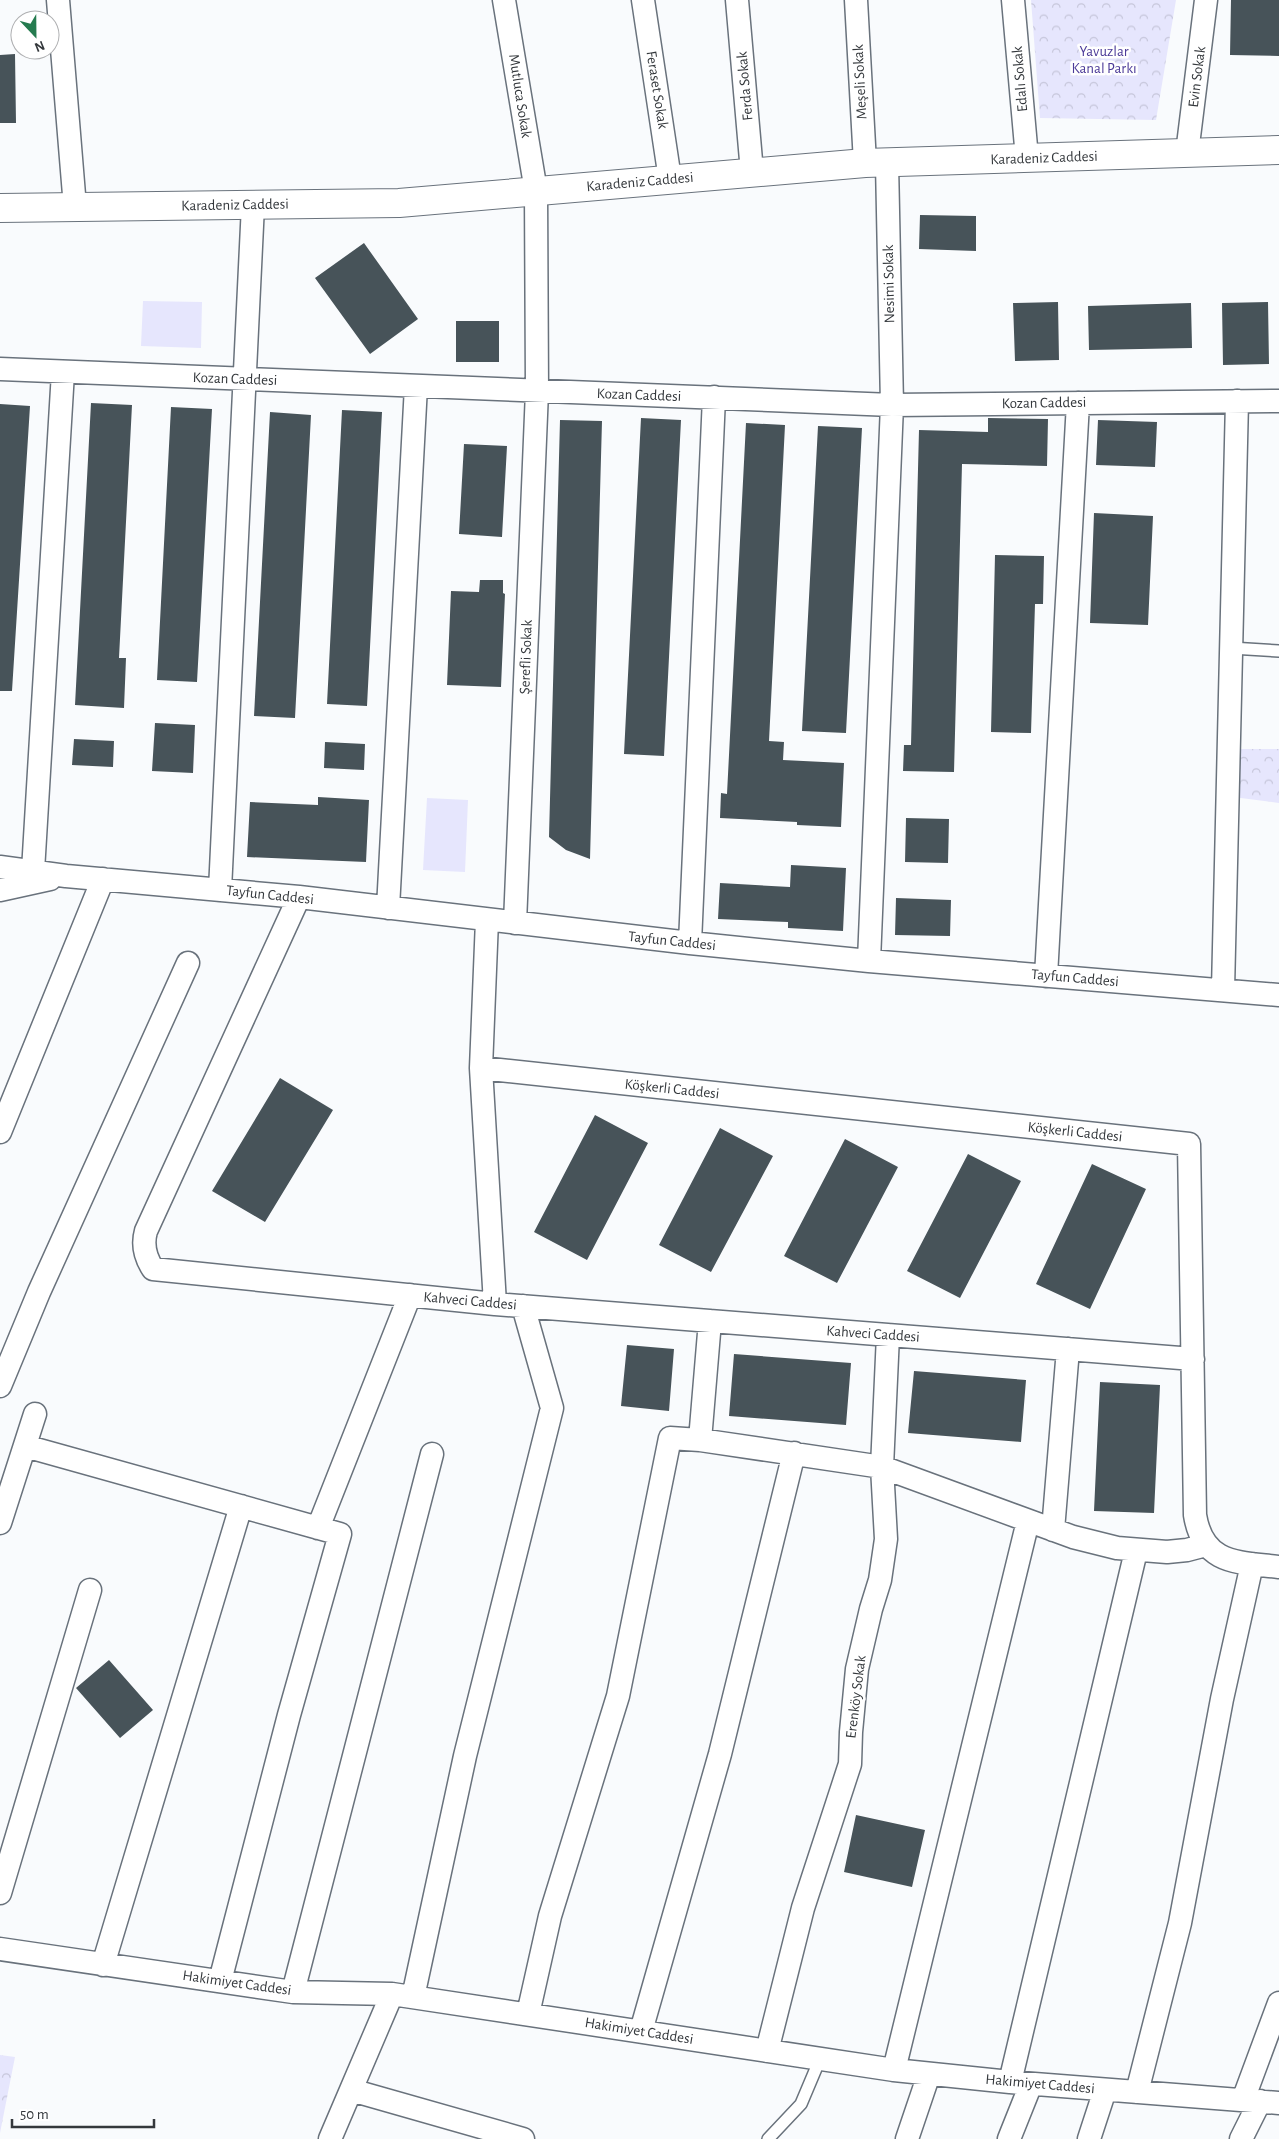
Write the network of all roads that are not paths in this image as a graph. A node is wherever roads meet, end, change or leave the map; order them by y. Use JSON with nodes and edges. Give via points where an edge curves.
{"nodes":[{"id":1,"x":58,"y":0,"type":"edge"},
{"id":2,"x":504,"y":0,"type":"edge"},
{"id":3,"x":643,"y":0,"type":"edge"},
{"id":4,"x":737,"y":0,"type":"edge"},
{"id":5,"x":856,"y":0,"type":"edge"},
{"id":6,"x":1013,"y":0,"type":"edge"},
{"id":7,"x":1206,"y":0,"type":"edge"},
{"id":8,"x":1279,"y":150,"type":"edge"},
{"id":9,"x":1187,"y":153,"type":"junction"},
{"id":10,"x":1027,"y":158,"type":"junction"},
{"id":11,"x":876,"y":163,"type":"junction"},
{"id":12,"x":752,"y":172,"type":"junction"},
{"id":13,"x":670,"y":179,"type":"junction"},
{"id":14,"x":536,"y":191,"type":"junction"},
{"id":15,"x":253,"y":204,"type":"junction"},
{"id":16,"x":75,"y":207,"type":"junction"},
{"id":17,"x":0,"y":208,"type":"edge"},
{"id":18,"x":0,"y":369,"type":"edge"},
{"id":19,"x":63,"y":372,"type":"junction"},
{"id":20,"x":244,"y":379,"type":"junction"},
{"id":21,"x":416,"y":386,"type":"junction"},
{"id":22,"x":537,"y":391,"type":"junction"},
{"id":23,"x":714,"y":398,"type":"junction"},
{"id":24,"x":1237,"y":401,"type":"junction"},
{"id":25,"x":1279,"y":401,"type":"edge"},
{"id":26,"x":1078,"y":403,"type":"junction"},
{"id":27,"x":892,"y":404,"type":"junction"},
{"id":28,"x":1231,"y":648,"type":"junction"},
{"id":29,"x":1279,"y":651,"type":"edge"},
{"id":30,"x":0,"y":867,"type":"edge"},
{"id":31,"x":33,"y":871,"type":"junction"},
{"id":32,"x":66,"y":876,"type":"junction"},
{"id":33,"x":103,"y":879,"type":"junction"},
{"id":34,"x":0,"y":890,"type":"edge"},
{"id":35,"x":220,"y":890,"type":"junction"},
{"id":36,"x":299,"y":898,"type":"junction"},
{"id":37,"x":388,"y":908,"type":"junction"},
{"id":38,"x":487,"y":920,"type":"junction"},
{"id":39,"x":515,"y":923,"type":"junction"},
{"id":40,"x":690,"y":943,"type":"junction"},
{"id":41,"x":868,"y":961,"type":"junction"},
{"id":42,"x":188,"y":963,"type":"dead end"},
{"id":43,"x":1046,"y":976,"type":"junction"},
{"id":44,"x":1223,"y":990,"type":"junction"},
{"id":45,"x":1279,"y":995,"type":"edge"},
{"id":46,"x":481,"y":1068,"type":"junction"},
{"id":47,"x":0,"y":1132,"type":"edge"},
{"id":48,"x":410,"y":1295,"type":"junction"},
{"id":49,"x":495,"y":1304,"type":"junction"},
{"id":50,"x":523,"y":1306,"type":"junction"},
{"id":51,"x":710,"y":1321,"type":"junction"},
{"id":52,"x":888,"y":1335,"type":"junction"},
{"id":53,"x":1068,"y":1349,"type":"junction"},
{"id":54,"x":1193,"y":1359,"type":"junction"},
{"id":55,"x":0,"y":1386,"type":"edge"},
{"id":56,"x":35,"y":1414,"type":"dead end"},
{"id":57,"x":700,"y":1440,"type":"junction"},
{"id":58,"x":25,"y":1446,"type":"junction"},
{"id":59,"x":794,"y":1453,"type":"junction"},
{"id":60,"x":432,"y":1454,"type":"dead end"},
{"id":61,"x":882,"y":1466,"type":"junction"},
{"id":62,"x":241,"y":1506,"type":"junction"},
{"id":63,"x":1028,"y":1521,"type":"junction"},
{"id":64,"x":0,"y":1523,"type":"edge"},
{"id":65,"x":318,"y":1528,"type":"junction"},
{"id":66,"x":1053,"y":1530,"type":"junction"},
{"id":67,"x":1206,"y":1545,"type":"junction"},
{"id":68,"x":1136,"y":1551,"type":"junction"},
{"id":69,"x":1252,"y":1564,"type":"junction"},
{"id":70,"x":1279,"y":1567,"type":"edge"},
{"id":71,"x":90,"y":1590,"type":"dead end"},
{"id":72,"x":0,"y":1893,"type":"edge"},
{"id":73,"x":0,"y":1949,"type":"edge"},
{"id":74,"x":103,"y":1965,"type":"junction"},
{"id":75,"x":220,"y":1982,"type":"junction"},
{"id":76,"x":293,"y":1992,"type":"junction"},
{"id":77,"x":402,"y":1995,"type":"junction"},
{"id":78,"x":1279,"y":2003,"type":"edge"},
{"id":79,"x":528,"y":2014,"type":"junction"},
{"id":80,"x":641,"y":2031,"type":"junction"},
{"id":81,"x":767,"y":2051,"type":"junction"},
{"id":82,"x":820,"y":2059,"type":"junction"},
{"id":83,"x":894,"y":2070,"type":"junction"},
{"id":84,"x":929,"y":2074,"type":"junction"},
{"id":85,"x":1021,"y":2083,"type":"junction"},
{"id":86,"x":351,"y":2090,"type":"junction"},
{"id":87,"x":1105,"y":2090,"type":"junction"},
{"id":88,"x":1137,"y":2092,"type":"junction"},
{"id":89,"x":1261,"y":2101,"type":"edge"},
{"id":90,"x":330,"y":2139,"type":"edge"},
{"id":91,"x":523,"y":2139,"type":"edge"},
{"id":92,"x":768,"y":2139,"type":"edge"},
{"id":93,"x":907,"y":2139,"type":"edge"},
{"id":94,"x":1009,"y":2139,"type":"edge"},
{"id":95,"x":1089,"y":2139,"type":"edge"},
{"id":96,"x":1241,"y":2139,"type":"edge"}],
"edges":[{"from":1,"to":16,"type":"street"},
{"from":2,"to":14,"type":"street","name":"Mutluca Sokak"},
{"from":3,"to":13,"type":"street","name":"Feraset Sokak"},
{"from":4,"to":12,"type":"street","name":"Ferda Sokak"},
{"from":5,"to":11,"type":"street","name":"Meşeli Sokak"},
{"from":6,"to":10,"type":"street","name":"Edalı Sokak"},
{"from":7,"to":9,"type":"street","name":"Evin Sokak"},
{"from":8,"to":9,"type":"street","name":"Karadeniz Caddesi"},
{"from":9,"to":10,"type":"street","name":"Karadeniz Caddesi"},
{"from":10,"to":11,"type":"street","name":"Karadeniz Caddesi"},
{"from":11,"to":12,"type":"street","name":"Karadeniz Caddesi"},
{"from":11,"to":27,"type":"street","name":"Nesimi Sokak"},
{"from":12,"to":13,"type":"street","name":"Karadeniz Caddesi"},
{"from":13,"to":14,"type":"street","name":"Karadeniz Caddesi"},
{"from":14,"to":15,"type":"street","name":"Karadeniz Caddesi","via":[[399,203]]},
{"from":14,"to":22,"type":"street","name":"Mutluca Sokak"},
{"from":15,"to":16,"type":"street","name":"Karadeniz Caddesi"},
{"from":15,"to":20,"type":"street"},
{"from":16,"to":17,"type":"street","name":"Karadeniz Caddesi"},
{"from":18,"to":19,"type":"street","name":"Kozan Caddesi"},
{"from":19,"to":20,"type":"street","name":"Kozan Caddesi"},
{"from":19,"to":31,"type":"street"},
{"from":20,"to":21,"type":"street","name":"Kozan Caddesi"},
{"from":20,"to":35,"type":"street"},
{"from":21,"to":22,"type":"street","name":"Kozan Caddesi"},
{"from":21,"to":37,"type":"street"},
{"from":22,"to":23,"type":"street","name":"Kozan Caddesi"},
{"from":22,"to":39,"type":"street","name":"Şerefli Sokak"},
{"from":23,"to":27,"type":"street","name":"Kozan Caddesi"},
{"from":23,"to":40,"type":"street"},
{"from":24,"to":25,"type":"street","name":"Kozan Caddesi"},
{"from":24,"to":26,"type":"street","name":"Kozan Caddesi"},
{"from":24,"to":28,"type":"street"},
{"from":26,"to":27,"type":"street","name":"Kozan Caddesi"},
{"from":26,"to":43,"type":"street"},
{"from":27,"to":41,"type":"street","name":"Nesimi Sokak"},
{"from":28,"to":29,"type":"lane"},
{"from":28,"to":44,"type":"street"},
{"from":30,"to":31,"type":"street"},
{"from":31,"to":32,"type":"street"},
{"from":32,"to":33,"type":"street","name":"Tayfun Caddesi"},
{"from":32,"to":34,"type":"street"},
{"from":33,"to":35,"type":"street","name":"Tayfun Caddesi"},
{"from":33,"to":47,"type":"street"},
{"from":35,"to":36,"type":"street","name":"Tayfun Caddesi"},
{"from":36,"to":37,"type":"street","name":"Tayfun Caddesi"},
{"from":36,"to":48,"type":"street","name":"Kahveci Caddesi","via":[[146,1231],[145,1252],[153,1269]]},
{"from":37,"to":38,"type":"street","name":"Tayfun Caddesi"},
{"from":38,"to":39,"type":"street","name":"Tayfun Caddesi"},
{"from":38,"to":46,"type":"street"},
{"from":39,"to":40,"type":"street","name":"Tayfun Caddesi"},
{"from":40,"to":41,"type":"street","name":"Tayfun Caddesi"},
{"from":41,"to":43,"type":"street","name":"Tayfun Caddesi"},
{"from":42,"to":55,"type":"street","via":[[39,1292]]},
{"from":43,"to":44,"type":"street","name":"Tayfun Caddesi"},
{"from":44,"to":45,"type":"street","name":"Tayfun Caddesi"},
{"from":46,"to":49,"type":"street"},
{"from":46,"to":54,"type":"street","name":"Köşkerli Caddesi","via":[[1189,1144]]},
{"from":48,"to":49,"type":"street","name":"Kahveci Caddesi"},
{"from":48,"to":65,"type":"street"},
{"from":49,"to":50,"type":"street","name":"Kahveci Caddesi"},
{"from":50,"to":51,"type":"street","name":"Kahveci Caddesi"},
{"from":50,"to":77,"type":"street","via":[[552,1408]]},
{"from":51,"to":52,"type":"street","name":"Kahveci Caddesi"},
{"from":51,"to":57,"type":"street"},
{"from":52,"to":53,"type":"street","name":"Kahveci Caddesi"},
{"from":52,"to":61,"type":"street","name":"Erenköy Sokak"},
{"from":53,"to":54,"type":"street","name":"Kahveci Caddesi"},
{"from":53,"to":66,"type":"street"},
{"from":54,"to":67,"type":"street","name":"Köşkerli Caddesi","via":[[1195,1516]]},
{"from":56,"to":58,"type":"street"},
{"from":57,"to":59,"type":"street"},
{"from":57,"to":79,"type":"street","via":[[670,1438],[618,1696],[550,1916]]},
{"from":58,"to":62,"type":"street"},
{"from":58,"to":64,"type":"street"},
{"from":59,"to":61,"type":"street"},
{"from":59,"to":80,"type":"street","via":[[720,1754]]},
{"from":60,"to":76,"type":"street"},
{"from":61,"to":63,"type":"street"},
{"from":61,"to":81,"type":"street","name":"Erenköy Sokak","via":[[886,1518],[884,1553],[857,1669],[850,1764],[803,1908]]},
{"from":62,"to":65,"type":"street"},
{"from":62,"to":74,"type":"street"},
{"from":63,"to":66,"type":"street"},
{"from":63,"to":83,"type":"street"},
{"from":65,"to":75,"type":"street","via":[[340,1534]]},
{"from":66,"to":68,"type":"street","via":[[1093,1543]]},
{"from":67,"to":68,"type":"street","via":[[1167,1552]]},
{"from":67,"to":69,"type":"street","via":[[1229,1561]]},
{"from":68,"to":85,"type":"street"},
{"from":69,"to":70,"type":"street"},
{"from":69,"to":88,"type":"street","via":[[1222,1699],[1180,1923]]},
{"from":71,"to":72,"type":"street"},
{"from":73,"to":74,"type":"street","name":"Hakimiyet Caddesi"},
{"from":74,"to":75,"type":"street","name":"Hakimiyet Caddesi"},
{"from":75,"to":76,"type":"street","name":"Hakimiyet Caddesi"},
{"from":76,"to":77,"type":"street","name":"Hakimiyet Caddesi"},
{"from":77,"to":79,"type":"street","name":"Hakimiyet Caddesi"},
{"from":77,"to":86,"type":"street"},
{"from":78,"to":89,"type":"street"},
{"from":79,"to":80,"type":"street","name":"Hakimiyet Caddesi"},
{"from":80,"to":81,"type":"street","name":"Hakimiyet Caddesi"},
{"from":81,"to":82,"type":"street","name":"Hakimiyet Caddesi"},
{"from":82,"to":83,"type":"street","name":"Hakimiyet Caddesi"},
{"from":82,"to":92,"type":"lane","via":[[801,2104]]},
{"from":83,"to":84,"type":"street","name":"Hakimiyet Caddesi"},
{"from":84,"to":85,"type":"street","name":"Hakimiyet Caddesi"},
{"from":84,"to":93,"type":"street"},
{"from":85,"to":87,"type":"street","name":"Hakimiyet Caddesi"},
{"from":85,"to":94,"type":"street"},
{"from":86,"to":90,"type":"street"},
{"from":86,"to":91,"type":"street"},
{"from":87,"to":88,"type":"street","name":"Hakimiyet Caddesi"},
{"from":87,"to":95,"type":"street"},
{"from":88,"to":89,"type":"street","name":"Hakimiyet Caddesi"},
{"from":89,"to":96,"type":"street"}]}
